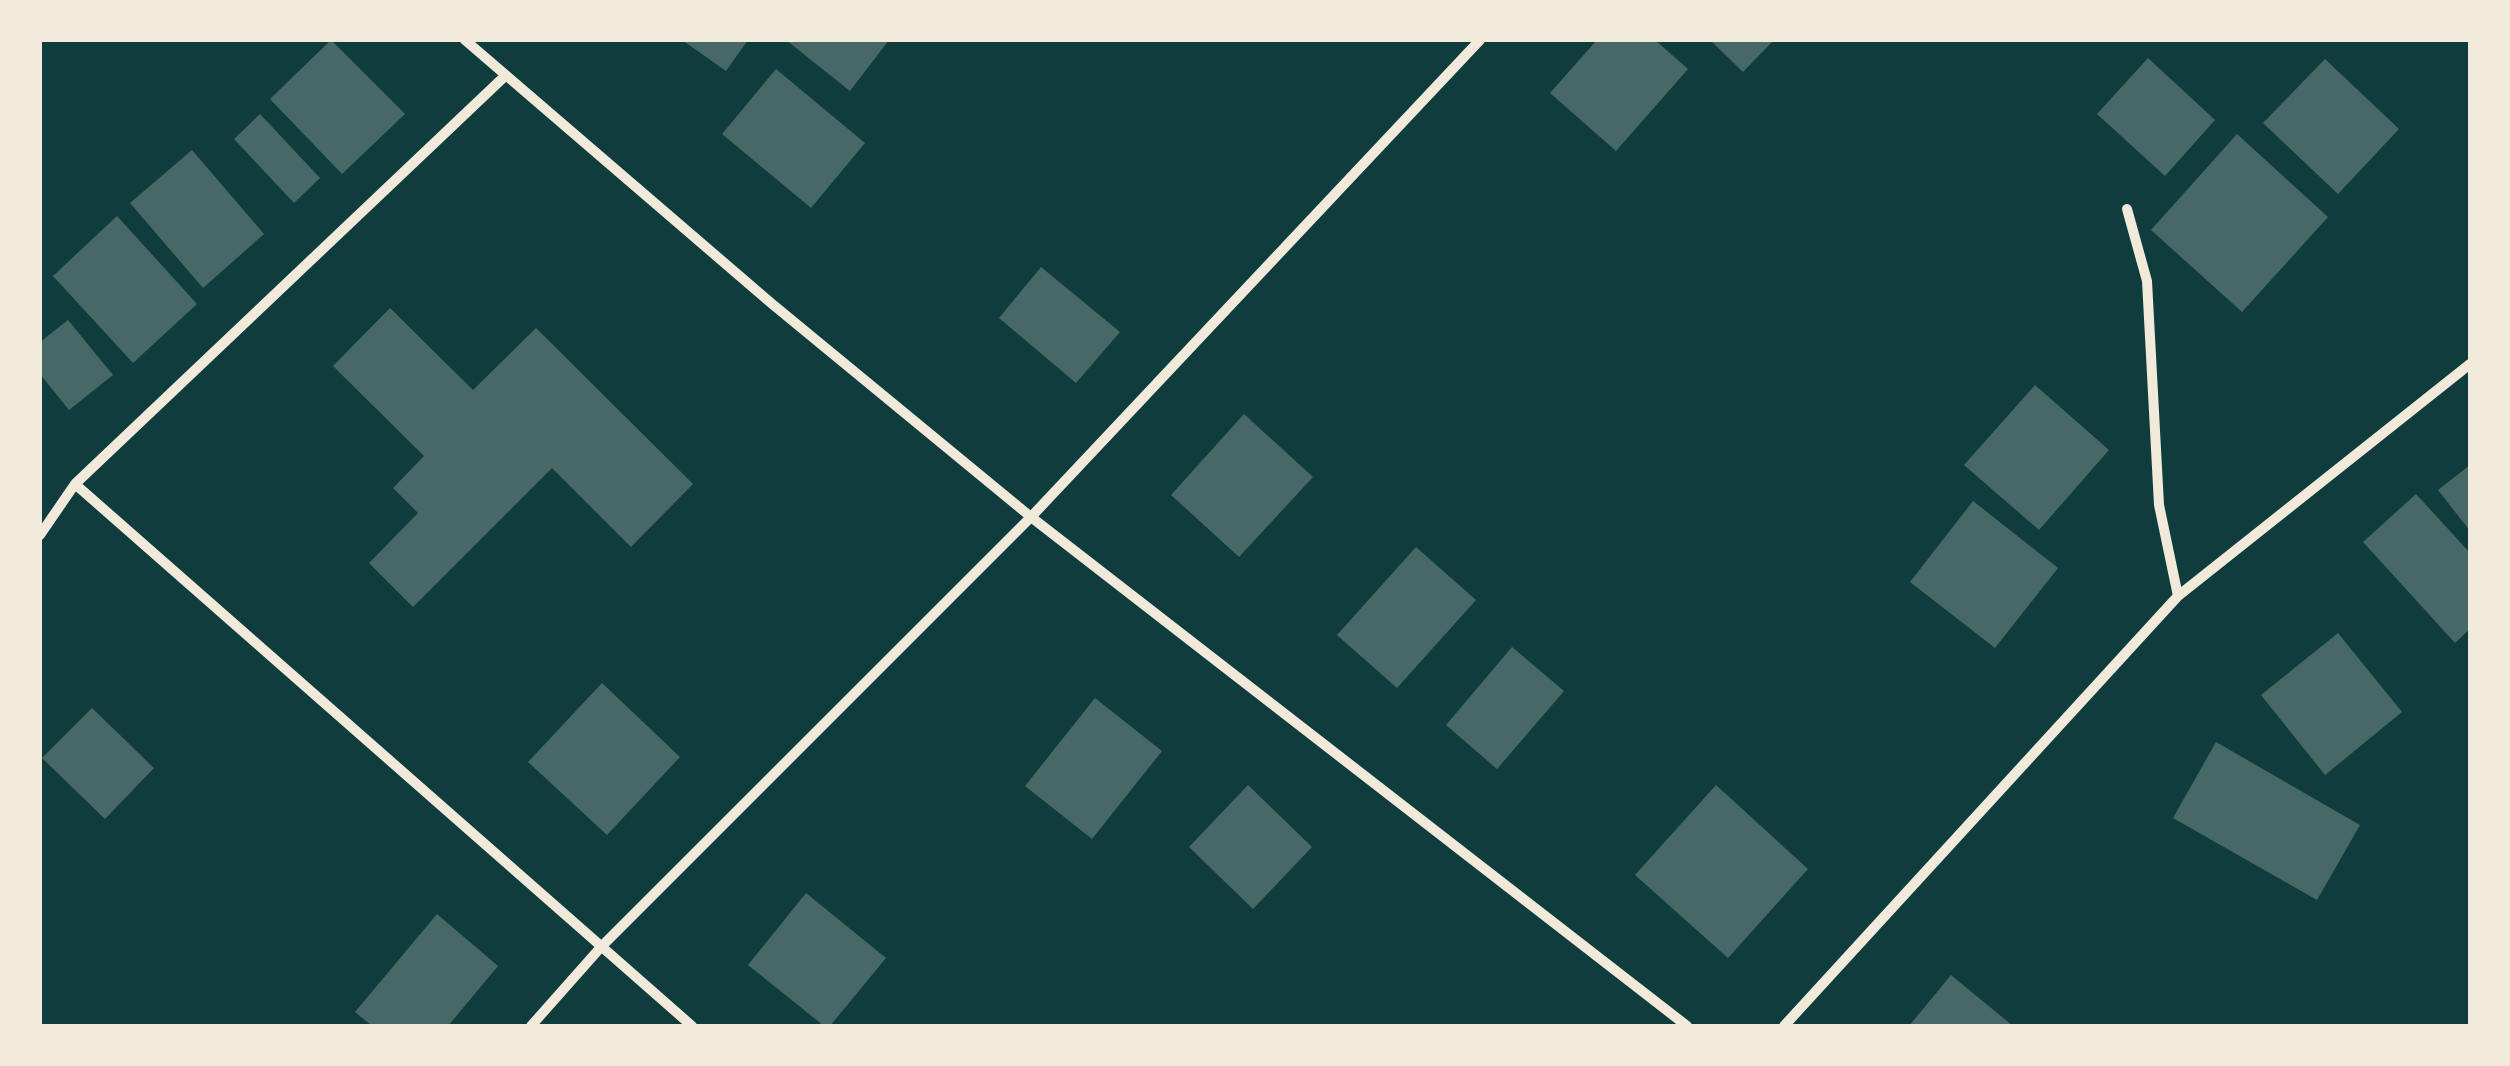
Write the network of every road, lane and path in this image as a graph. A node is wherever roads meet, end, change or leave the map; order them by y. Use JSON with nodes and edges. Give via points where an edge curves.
{"nodes":[{"id":1,"x":465,"y":40,"type":"edge"},
{"id":2,"x":1480,"y":40,"type":"edge"},
{"id":3,"x":505,"y":76,"type":"junction"},
{"id":4,"x":2127,"y":210,"type":"dead end"},
{"id":5,"x":2470,"y":364,"type":"edge"},
{"id":6,"x":75,"y":484,"type":"junction"},
{"id":7,"x":1030,"y":517,"type":"junction"},
{"id":8,"x":40,"y":536,"type":"edge"},
{"id":9,"x":2178,"y":596,"type":"junction"},
{"id":10,"x":601,"y":947,"type":"junction"},
{"id":11,"x":531,"y":1026,"type":"edge"},
{"id":12,"x":692,"y":1026,"type":"edge"},
{"id":13,"x":1687,"y":1026,"type":"edge"},
{"id":14,"x":1784,"y":1026,"type":"edge"}],
"edges":[{"from":1,"to":3,"type":"street"},
{"from":2,"to":7,"type":"street"},
{"from":3,"to":6,"type":"street"},
{"from":3,"to":7,"type":"street"},
{"from":4,"to":9,"type":"street","via":[[2147,281],[2160,505]]},
{"from":5,"to":9,"type":"street"},
{"from":6,"to":8,"type":"street"},
{"from":6,"to":10,"type":"street"},
{"from":7,"to":10,"type":"street"},
{"from":7,"to":13,"type":"street"},
{"from":9,"to":14,"type":"street"},
{"from":10,"to":11,"type":"street"},
{"from":10,"to":12,"type":"street"}]}
